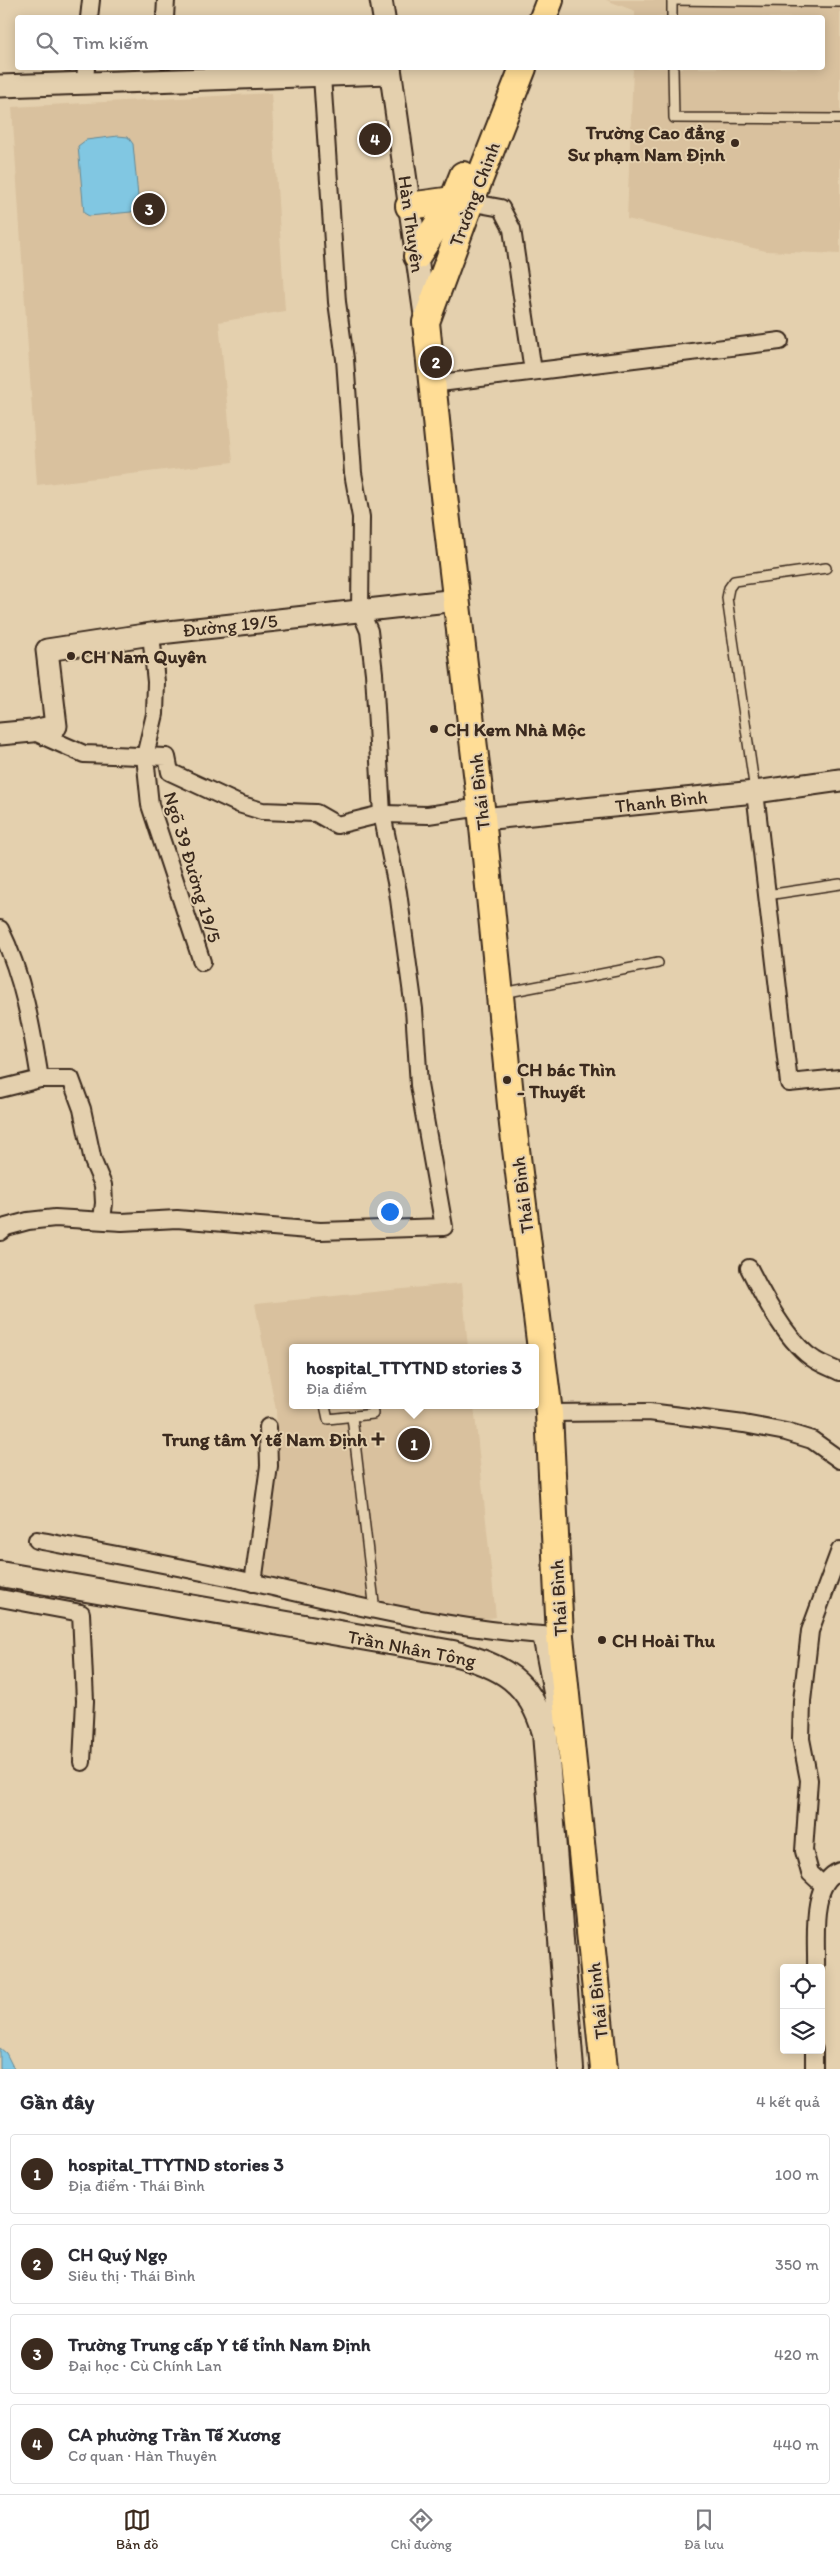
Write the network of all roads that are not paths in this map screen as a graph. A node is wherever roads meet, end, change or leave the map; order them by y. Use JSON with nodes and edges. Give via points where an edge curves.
{"nodes":[{"id":1,"x":90,"y":0,"type":"edge"},
{"id":2,"x":166,"y":0,"type":"edge"},
{"id":3,"x":382,"y":0,"type":"edge"},
{"id":4,"x":532,"y":0,"type":"edge"},
{"id":5,"x":550,"y":0,"type":"edge"},
{"id":6,"x":672,"y":0,"type":"edge"},
{"id":7,"x":765,"y":1,"type":"edge"},
{"id":8,"x":840,"y":2,"type":"edge"},
{"id":9,"x":89,"y":15,"type":"edge"},
{"id":10,"x":165,"y":15,"type":"edge"},
{"id":11,"x":384,"y":15,"type":"edge"},
{"id":12,"x":526,"y":15,"type":"edge"},
{"id":13,"x":544,"y":15,"type":"edge"},
{"id":14,"x":672,"y":15,"type":"edge"},
{"id":15,"x":390,"y":70,"type":"edge"},
{"id":16,"x":505,"y":70,"type":"edge"},
{"id":17,"x":523,"y":70,"type":"edge"},
{"id":18,"x":673,"y":70,"type":"edge"},
{"id":19,"x":163,"y":74,"type":"edge"},
{"id":20,"x":86,"y":75,"type":"edge"},
{"id":21,"x":322,"y":76,"type":"junction"},
{"id":22,"x":0,"y":86,"type":"edge"},
{"id":23,"x":840,"y":119,"type":"edge"},
{"id":24,"x":462,"y":201,"type":"junction"},
{"id":25,"x":409,"y":206,"type":"junction"},
{"id":26,"x":417,"y":256,"type":"junction"},
{"id":27,"x":426,"y":322,"type":"junction"},
{"id":28,"x":780,"y":341,"type":"dead end"},
{"id":29,"x":533,"y":371,"type":"junction"},
{"id":30,"x":432,"y":384,"type":"junction"},
{"id":31,"x":826,"y":568,"type":"dead end"},
{"id":32,"x":457,"y":600,"type":"junction"},
{"id":33,"x":360,"y":610,"type":"junction"},
{"id":34,"x":150,"y":634,"type":"junction"},
{"id":35,"x":32,"y":732,"type":"junction"},
{"id":36,"x":0,"y":734,"type":"edge"},
{"id":37,"x":146,"y":756,"type":"junction"},
{"id":38,"x":840,"y":780,"type":"edge"},
{"id":39,"x":755,"y":792,"type":"junction"},
{"id":40,"x":482,"y":813,"type":"junction"},
{"id":41,"x":382,"y":814,"type":"junction"},
{"id":42,"x":840,"y":884,"type":"edge"},
{"id":43,"x":767,"y":895,"type":"junction"},
{"id":44,"x":0,"y":929,"type":"edge"},
{"id":45,"x":202,"y":962,"type":"dead end"},
{"id":46,"x":658,"y":963,"type":"dead end"},
{"id":47,"x":500,"y":993,"type":"junction"},
{"id":48,"x":840,"y":1078,"type":"edge"},
{"id":49,"x":40,"y":1079,"type":"junction"},
{"id":50,"x":0,"y":1088,"type":"edge"},
{"id":51,"x":102,"y":1220,"type":"junction"},
{"id":52,"x":0,"y":1232,"type":"edge"},
{"id":53,"x":748,"y":1268,"type":"dead end"},
{"id":54,"x":840,"y":1372,"type":"edge"},
{"id":55,"x":326,"y":1409,"type":"edge"},
{"id":56,"x":372,"y":1409,"type":"edge"},
{"id":57,"x":549,"y":1413,"type":"junction"},
{"id":58,"x":352,"y":1417,"type":"junction"},
{"id":59,"x":268,"y":1427,"type":"dead end"},
{"id":60,"x":840,"y":1460,"type":"edge"},
{"id":61,"x":37,"y":1540,"type":"dead end"},
{"id":62,"x":840,"y":1550,"type":"edge"},
{"id":63,"x":0,"y":1574,"type":"edge"},
{"id":64,"x":253,"y":1583,"type":"junction"},
{"id":65,"x":0,"y":1598,"type":"edge"},
{"id":66,"x":375,"y":1611,"type":"junction"},
{"id":67,"x":550,"y":1636,"type":"junction"},
{"id":68,"x":82,"y":1762,"type":"dead end"},
{"id":69,"x":547,"y":1765,"type":"junction"},
{"id":70,"x":840,"y":1871,"type":"edge"},
{"id":71,"x":823,"y":1885,"type":"junction"},
{"id":72,"x":816,"y":1964,"type":"edge"},
{"id":73,"x":814,"y":2054,"type":"edge"},
{"id":74,"x":571,"y":2069,"type":"edge"},
{"id":75,"x":604,"y":2069,"type":"edge"},
{"id":76,"x":814,"y":2069,"type":"edge"}],
"edges":[{"from":1,"to":9,"type":"street"},
{"from":2,"to":10,"type":"street"},
{"from":3,"to":11,"type":"street"},
{"from":4,"to":12,"type":"main road"},
{"from":5,"to":13,"type":"main road"},
{"from":6,"to":7,"type":"lane"},
{"from":6,"to":14,"type":"lane"},
{"from":7,"to":8,"type":"lane"},
{"from":15,"to":21,"type":"street"},
{"from":15,"to":25,"type":"street","name":"Hàn Thuyên"},
{"from":16,"to":24,"type":"main road","name":"Trường Chinh"},
{"from":17,"to":24,"type":"main road","name":"Trường Chinh"},
{"from":18,"to":23,"type":"lane","via":[[674,118]]},
{"from":19,"to":20,"type":"street"},
{"from":19,"to":21,"type":"street"},
{"from":20,"to":22,"type":"street"},
{"from":21,"to":33,"type":"street","via":[[337,302],[345,358],[353,473],[361,517]]},
{"from":24,"to":25,"type":"main road","name":"Trường Chinh"},
{"from":24,"to":26,"type":"main road","name":"Trường Chinh"},
{"from":24,"to":27,"type":"main road","name":"Trường Chinh"},
{"from":24,"to":29,"type":"street","via":[[501,208],[512,229]]},
{"from":25,"to":26,"type":"street","name":"Hàn Thuyên"},
{"from":26,"to":27,"type":"street","name":"Hàn Thuyên"},
{"from":27,"to":30,"type":"main road","name":"Thái Bình"},
{"from":28,"to":29,"type":"street"},
{"from":29,"to":30,"type":"street"},
{"from":30,"to":32,"type":"main road","name":"Thái Bình"},
{"from":31,"to":39,"type":"lane","via":[[734,580],[729,588],[726,598]]},
{"from":32,"to":33,"type":"street","name":"Đường 19/5"},
{"from":32,"to":40,"type":"main road","name":"Thái Bình"},
{"from":33,"to":34,"type":"street","name":"Đường 19/5"},
{"from":33,"to":41,"type":"street","via":[[368,631],[374,674]]},
{"from":34,"to":35,"type":"street","name":"Đường 19/5","via":[[47,650],[56,726]]},
{"from":34,"to":37,"type":"street","name":"Ngõ 39 Đường 19/5","via":[[156,682],[155,714]]},
{"from":35,"to":36,"type":"street","name":"Đường 19/5"},
{"from":35,"to":37,"type":"street","via":[[84,754]]},
{"from":37,"to":41,"type":"street","via":[[168,758],[170,772],[262,811],[316,813],[337,825]]},
{"from":37,"to":45,"type":"street","name":"Ngõ 39 Đường 19/5","via":[[150,806]]},
{"from":38,"to":39,"type":"street","name":"Thanh Bình"},
{"from":39,"to":40,"type":"street","name":"Thanh Bình"},
{"from":39,"to":43,"type":"street"},
{"from":40,"to":41,"type":"street"},
{"from":40,"to":47,"type":"main road","name":"Thái Bình"},
{"from":41,"to":51,"type":"street","via":[[398,892],[414,1009],[419,1085],[444,1227],[320,1231],[177,1220]]},
{"from":42,"to":43,"type":"lane"},
{"from":43,"to":48,"type":"street","via":[[789,1083]]},
{"from":44,"to":49,"type":"street","via":[[11,950],[20,983]]},
{"from":46,"to":47,"type":"lane"},
{"from":47,"to":57,"type":"main road","name":"Thái Bình"},
{"from":49,"to":50,"type":"street"},
{"from":49,"to":51,"type":"street","via":[[72,1079],[93,1161],[103,1185]]},
{"from":51,"to":52,"type":"street","via":[[55,1218],[28,1221]]},
{"from":53,"to":54,"type":"street","via":[[766,1303],[794,1339],[814,1360]]},
{"from":55,"to":58,"type":"lane","via":[[328,1420]]},
{"from":56,"to":58,"type":"lane","via":[[373,1414]]},
{"from":57,"to":60,"type":"street","via":[[649,1412],[744,1424],[812,1440]]},
{"from":57,"to":67,"type":"main road","name":"Thái Bình"},
{"from":58,"to":66,"type":"lane"},
{"from":59,"to":64,"type":"street","via":[[269,1466]]},
{"from":61,"to":64,"type":"street"},
{"from":62,"to":71,"type":"street","via":[[810,1631],[802,1710],[801,1739],[809,1780],[804,1852],[810,1872]]},
{"from":63,"to":69,"type":"main road","name":"Trần Nhân Tông","via":[[479,1660],[496,1666],[517,1680],[530,1695],[545,1733]]},
{"from":64,"to":66,"type":"street"},
{"from":65,"to":68,"type":"street","via":[[80,1613],[85,1701]]},
{"from":66,"to":67,"type":"street","via":[[489,1630]]},
{"from":67,"to":69,"type":"street","via":[[561,1738]]},
{"from":67,"to":75,"type":"main road","name":"Thái Bình"},
{"from":69,"to":74,"type":"main road","name":"Trần Nhân Tông"},
{"from":70,"to":71,"type":"street","via":[[831,1874]]},
{"from":71,"to":72,"type":"street","via":[[818,1901]]},
{"from":73,"to":76,"type":"street"}]}
